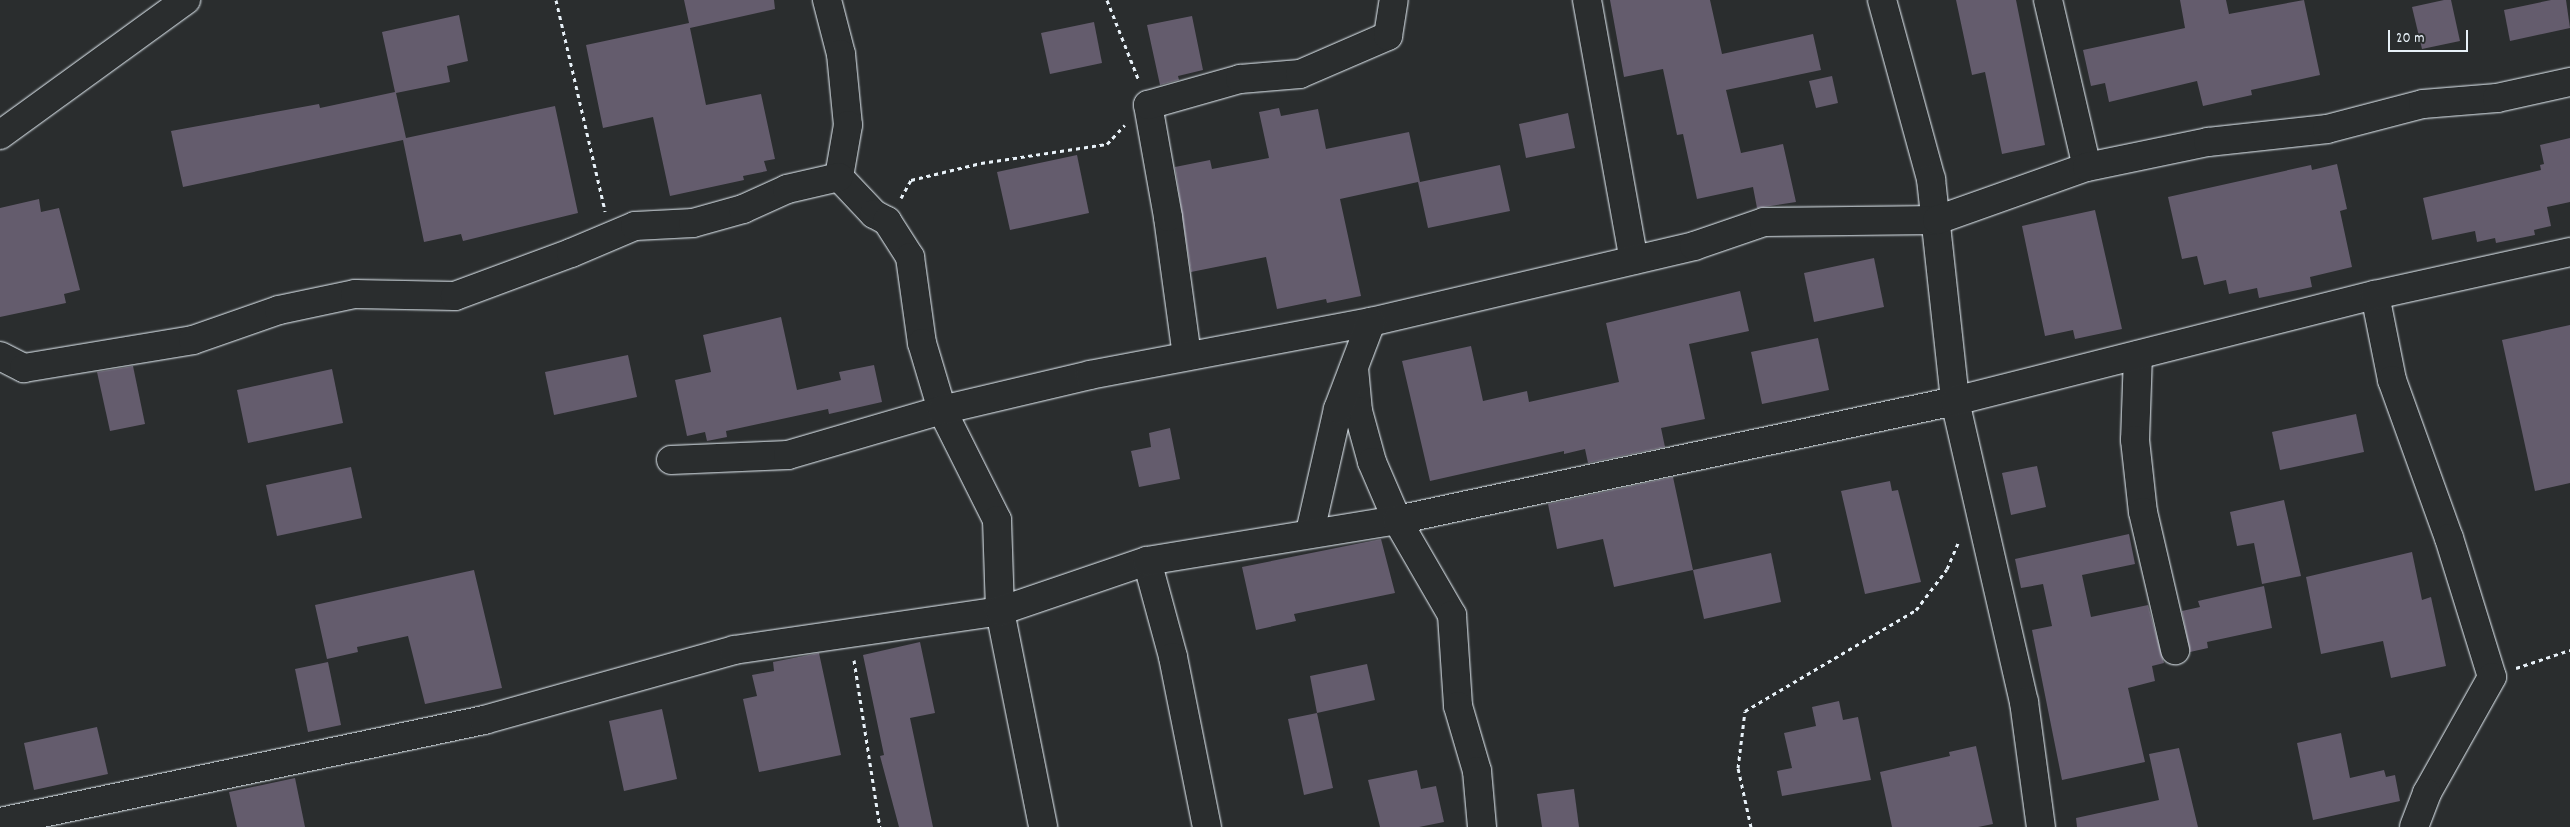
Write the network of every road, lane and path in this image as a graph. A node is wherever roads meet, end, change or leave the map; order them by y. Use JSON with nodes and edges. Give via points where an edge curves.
{"nodes":[{"id":1,"x":186,"y":0,"type":"edge"},
{"id":2,"x":556,"y":0,"type":"edge"},
{"id":3,"x":827,"y":0,"type":"edge"},
{"id":4,"x":1107,"y":0,"type":"edge"},
{"id":5,"x":1394,"y":0,"type":"edge"},
{"id":6,"x":1588,"y":0,"type":"edge"},
{"id":7,"x":1882,"y":0,"type":"edge"},
{"id":8,"x":2048,"y":0,"type":"edge"},
{"id":9,"x":2570,"y":82,"type":"edge"},
{"id":10,"x":1148,"y":105,"type":"junction"},
{"id":11,"x":0,"y":135,"type":"edge"},
{"id":12,"x":2087,"y":167,"type":"junction"},
{"id":13,"x":838,"y":177,"type":"junction"},
{"id":14,"x":1937,"y":220,"type":"junction"},
{"id":15,"x":887,"y":221,"type":"junction"},
{"id":16,"x":615,"y":234,"type":"junction"},
{"id":17,"x":2570,"y":252,"type":"edge"},
{"id":18,"x":1634,"y":260,"type":"junction"},
{"id":19,"x":2375,"y":295,"type":"junction"},
{"id":20,"x":1372,"y":322,"type":"junction"},
{"id":21,"x":2138,"y":355,"type":"junction"},
{"id":22,"x":0,"y":356,"type":"edge"},
{"id":23,"x":1187,"y":356,"type":"junction"},
{"id":24,"x":1354,"y":368,"type":"junction"},
{"id":25,"x":1955,"y":401,"type":"junction"},
{"id":26,"x":942,"y":410,"type":"junction"},
{"id":27,"x":671,"y":460,"type":"dead end"},
{"id":28,"x":1978,"y":498,"type":"junction"},
{"id":29,"x":1397,"y":520,"type":"junction"},
{"id":30,"x":1310,"y":532,"type":"junction"},
{"id":31,"x":1147,"y":560,"type":"junction"},
{"id":32,"x":1000,"y":611,"type":"junction"},
{"id":33,"x":850,"y":634,"type":"junction"},
{"id":34,"x":2175,"y":650,"type":"dead end"},
{"id":35,"x":2570,"y":650,"type":"edge"},
{"id":36,"x":2492,"y":676,"type":"junction"},
{"id":37,"x":0,"y":822,"type":"edge"},
{"id":38,"x":880,"y":827,"type":"edge"},
{"id":39,"x":1043,"y":827,"type":"edge"},
{"id":40,"x":1207,"y":827,"type":"edge"},
{"id":41,"x":1482,"y":827,"type":"edge"},
{"id":42,"x":1751,"y":827,"type":"edge"},
{"id":43,"x":2041,"y":827,"type":"edge"},
{"id":44,"x":2414,"y":827,"type":"edge"}],
"edges":[{"from":1,"to":11,"type":"street"},
{"from":2,"to":16,"type":"path","via":[[601,203]]},
{"from":3,"to":13,"type":"street","via":[[841,54],[848,125]]},
{"from":4,"to":10,"type":"path"},
{"from":5,"to":10,"type":"street","via":[[1388,36],[1300,74],[1240,79]]},
{"from":6,"to":18,"type":"street"},
{"from":7,"to":14,"type":"street","via":[[1931,180]]},
{"from":8,"to":12,"type":"street"},
{"from":9,"to":12,"type":"street","via":[[2498,98],[2423,104],[2327,129],[2208,142]]},
{"from":10,"to":15,"type":"path","via":[[1107,144],[981,163],[911,180]]},
{"from":10,"to":23,"type":"street","via":[[1168,217]]},
{"from":12,"to":14,"type":"street"},
{"from":13,"to":15,"type":"street","via":[[874,214]]},
{"from":13,"to":16,"type":"street","via":[[787,189],[743,209],[693,223],[635,226]]},
{"from":14,"to":18,"type":"street","via":[[1764,222],[1694,246]]},
{"from":14,"to":25,"type":"street"},
{"from":15,"to":26,"type":"street","via":[[910,257],[922,343]]},
{"from":16,"to":22,"type":"street","via":[[455,296],[355,294],[280,310],[193,340],[24,368]]},
{"from":17,"to":19,"type":"street"},
{"from":18,"to":20,"type":"street"},
{"from":19,"to":21,"type":"street"},
{"from":19,"to":36,"type":"street","via":[[2392,380],[2449,538]]},
{"from":20,"to":23,"type":"street"},
{"from":20,"to":24,"type":"street"},
{"from":21,"to":25,"type":"street"},
{"from":21,"to":34,"type":"street","via":[[2135,440],[2143,512]]},
{"from":23,"to":26,"type":"street"},
{"from":24,"to":29,"type":"street","via":[[1358,410],[1372,462]]},
{"from":24,"to":30,"type":"street","via":[[1338,409]]},
{"from":25,"to":28,"type":"street"},
{"from":25,"to":29,"type":"street"},
{"from":26,"to":27,"type":"street","via":[[788,455]]},
{"from":26,"to":32,"type":"street","via":[[997,520]]},
{"from":28,"to":42,"type":"path","via":[[1947,570],[1916,610],[1745,711],[1738,768]]},
{"from":28,"to":43,"type":"street","via":[[2024,702]]},
{"from":29,"to":30,"type":"street"},
{"from":29,"to":41,"type":"street","via":[[1452,615],[1458,706],[1477,771]]},
{"from":30,"to":31,"type":"street"},
{"from":31,"to":32,"type":"street"},
{"from":31,"to":40,"type":"street","via":[[1173,657]]},
{"from":32,"to":33,"type":"street"},
{"from":32,"to":39,"type":"street"},
{"from":33,"to":37,"type":"street","via":[[734,650],[484,720]]},
{"from":33,"to":38,"type":"path"},
{"from":35,"to":36,"type":"path"},
{"from":36,"to":44,"type":"street","via":[[2427,793]]}]}
